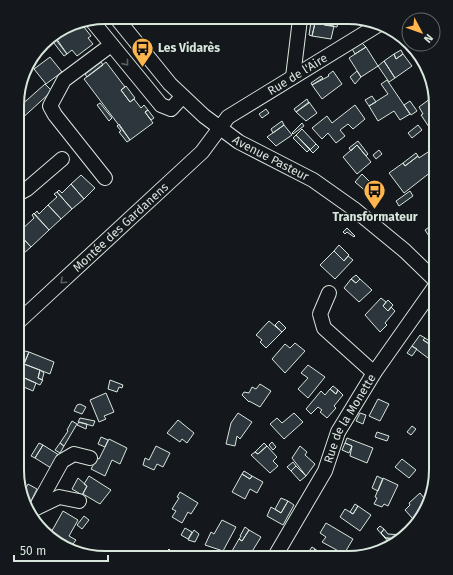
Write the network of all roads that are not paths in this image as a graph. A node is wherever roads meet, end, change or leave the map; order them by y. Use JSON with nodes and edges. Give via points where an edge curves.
{"nodes":[{"id":1,"x":121,"y":24,"type":"edge"},
{"id":2,"x":299,"y":24,"type":"edge"},
{"id":3,"x":95,"y":25,"type":"edge"},
{"id":4,"x":373,"y":28,"type":"edge"},
{"id":5,"x":111,"y":45,"type":"junction"},
{"id":6,"x":293,"y":77,"type":"junction"},
{"id":7,"x":182,"y":97,"type":"junction"},
{"id":8,"x":219,"y":127,"type":"junction"},
{"id":9,"x":62,"y":159,"type":"dead end"},
{"id":10,"x":105,"y":178,"type":"dead end"},
{"id":11,"x":24,"y":191,"type":"edge"},
{"id":12,"x":429,"y":274,"type":"edge"},
{"id":13,"x":329,"y":293,"type":"dead end"},
{"id":14,"x":429,"y":295,"type":"edge"},
{"id":15,"x":24,"y":315,"type":"edge"},
{"id":16,"x":374,"y":373,"type":"junction"},
{"id":17,"x":90,"y":458,"type":"dead end"},
{"id":18,"x":78,"y":501,"type":"dead end"},
{"id":19,"x":34,"y":507,"type":"edge"},
{"id":20,"x":34,"y":509,"type":"edge"},
{"id":21,"x":278,"y":551,"type":"edge"}],
"edges":[{"from":1,"to":7,"type":"street","name":"Avenue Pasteur"},
{"from":2,"to":6,"type":"street"},
{"from":3,"to":5,"type":"street"},
{"from":4,"to":6,"type":"street","name":"Rue de l'Aire"},
{"from":5,"to":7,"type":"street","one_way":true,"via":[[161,105],[171,109]]},
{"from":5,"to":10,"type":"street","via":[[64,80],[50,106]]},
{"from":6,"to":8,"type":"street","name":"Rue de l'Aire","via":[[228,117]]},
{"from":7,"to":8,"type":"street","name":"Avenue Pasteur"},
{"from":8,"to":12,"type":"street","name":"Avenue Pasteur","via":[[239,142],[312,180],[354,209]]},
{"from":8,"to":15,"type":"street","name":"Montée des Gardanens","one_way":true,"via":[[202,152]]},
{"from":9,"to":11,"type":"street"},
{"from":13,"to":16,"type":"street","via":[[320,314],[324,328]]},
{"from":14,"to":16,"type":"street","name":"Rue de la Monette"},
{"from":16,"to":21,"type":"street","name":"Rue de la Monette","via":[[338,432],[326,471]]},
{"from":17,"to":19,"type":"street","via":[[74,454],[62,461]]},
{"from":18,"to":20,"type":"street","via":[[59,497]]}]}
